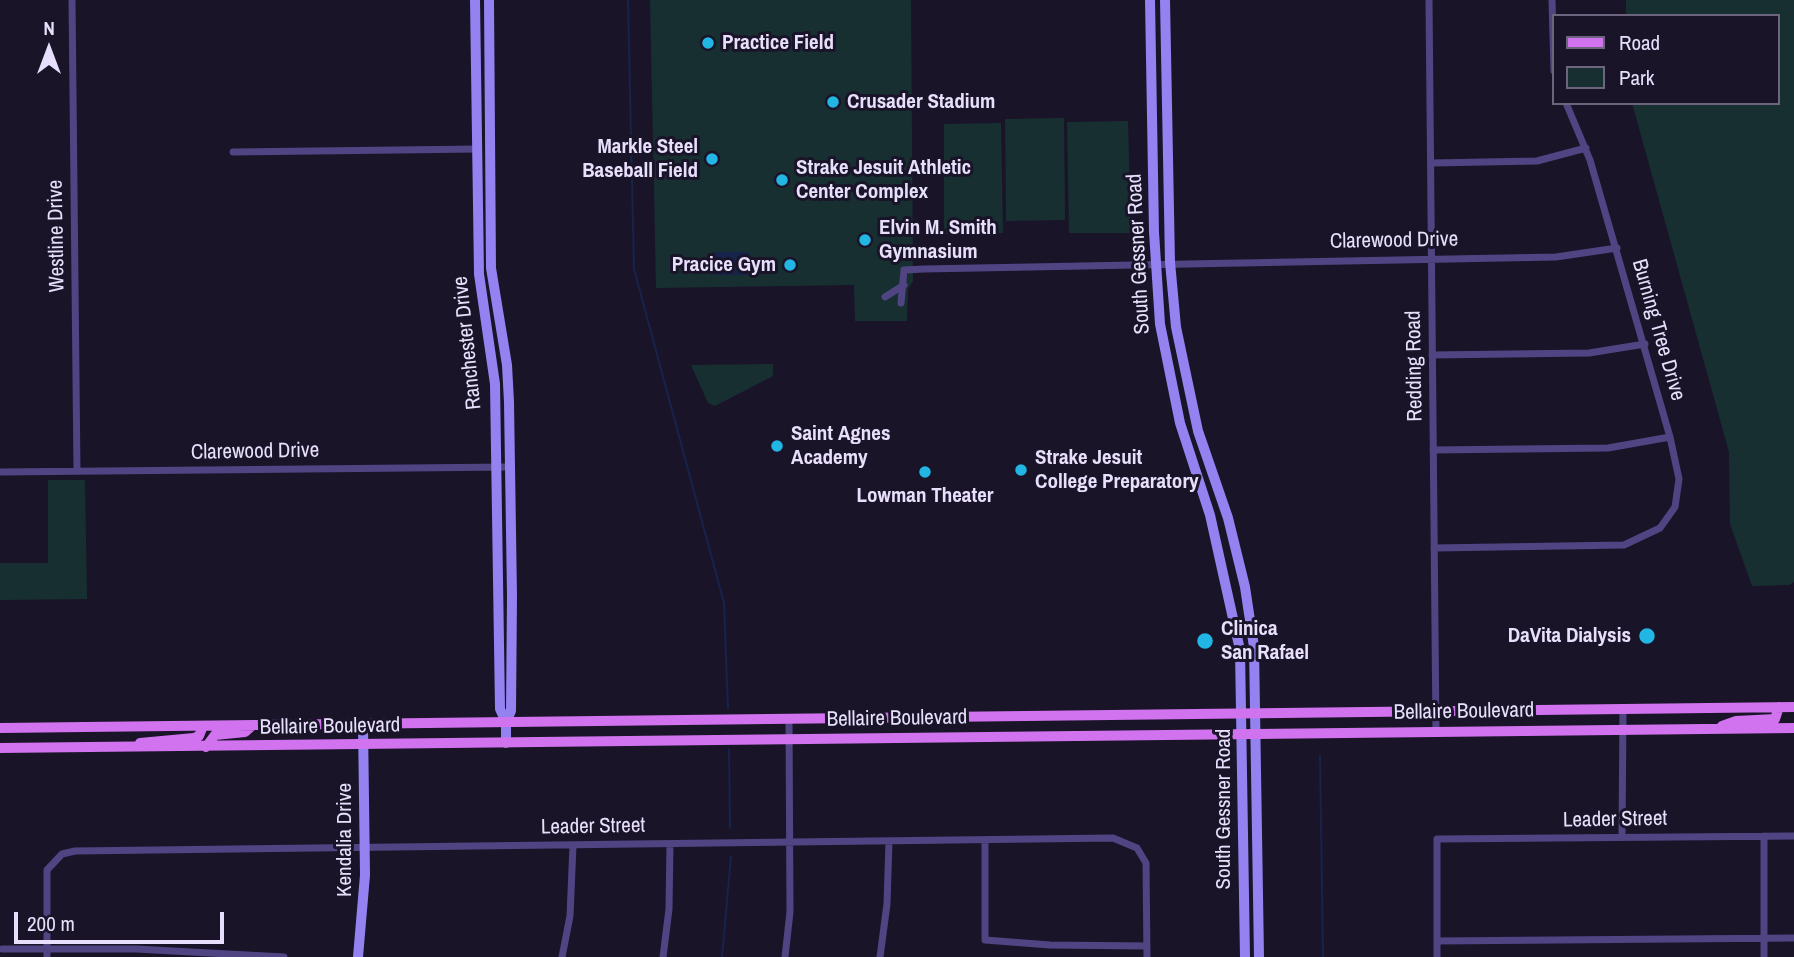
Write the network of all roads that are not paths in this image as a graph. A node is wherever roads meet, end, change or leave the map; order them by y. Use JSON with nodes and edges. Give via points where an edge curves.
{"nodes":[{"id":1,"x":72,"y":0,"type":"edge"},
{"id":2,"x":475,"y":0,"type":"edge"},
{"id":3,"x":489,"y":0,"type":"edge"},
{"id":4,"x":1150,"y":0,"type":"edge"},
{"id":5,"x":1165,"y":0,"type":"edge"},
{"id":6,"x":1429,"y":0,"type":"edge"},
{"id":7,"x":488,"y":25,"type":"junction"},
{"id":8,"x":475,"y":26,"type":"junction"},
{"id":9,"x":1151,"y":60,"type":"junction"},
{"id":10,"x":1167,"y":60,"type":"junction"},
{"id":11,"x":1567,"y":105,"type":"edge"},
{"id":12,"x":484,"y":121,"type":"junction"},
{"id":13,"x":1586,"y":148,"type":"junction"},
{"id":14,"x":478,"y":149,"type":"junction"},
{"id":15,"x":233,"y":152,"type":"dead end"},
{"id":16,"x":1153,"y":154,"type":"junction"},
{"id":17,"x":1168,"y":155,"type":"junction"},
{"id":18,"x":1431,"y":163,"type":"junction"},
{"id":19,"x":479,"y":244,"type":"junction"},
{"id":20,"x":491,"y":244,"type":"junction"},
{"id":21,"x":1617,"y":248,"type":"junction"},
{"id":22,"x":1432,"y":258,"type":"junction"},
{"id":23,"x":1170,"y":262,"type":"junction"},
{"id":24,"x":1156,"y":264,"type":"junction"},
{"id":25,"x":904,"y":285,"type":"junction"},
{"id":26,"x":885,"y":297,"type":"dead end"},
{"id":27,"x":901,"y":303,"type":"dead end"},
{"id":28,"x":1644,"y":344,"type":"junction"},
{"id":29,"x":1432,"y":355,"type":"junction"},
{"id":30,"x":507,"y":365,"type":"junction"},
{"id":31,"x":494,"y":368,"type":"junction"},
{"id":32,"x":1670,"y":437,"type":"junction"},
{"id":33,"x":1433,"y":450,"type":"junction"},
{"id":34,"x":496,"y":467,"type":"junction"},
{"id":35,"x":510,"y":467,"type":"junction"},
{"id":36,"x":76,"y":471,"type":"junction"},
{"id":37,"x":0,"y":472,"type":"edge"},
{"id":38,"x":1434,"y":548,"type":"junction"},
{"id":39,"x":1245,"y":587,"type":"junction"},
{"id":40,"x":1228,"y":590,"type":"junction"},
{"id":41,"x":512,"y":596,"type":"junction"},
{"id":42,"x":498,"y":597,"type":"junction"},
{"id":43,"x":499,"y":650,"type":"junction"},
{"id":44,"x":511,"y":651,"type":"junction"},
{"id":45,"x":1779,"y":707,"type":"junction"},
{"id":46,"x":1794,"y":707,"type":"edge"},
{"id":47,"x":1623,"y":709,"type":"junction"},
{"id":48,"x":1436,"y":711,"type":"junction"},
{"id":49,"x":1243,"y":713,"type":"junction"},
{"id":50,"x":1256,"y":713,"type":"junction"},
{"id":51,"x":1051,"y":715,"type":"junction"},
{"id":52,"x":916,"y":717,"type":"junction"},
{"id":53,"x":789,"y":718,"type":"junction"},
{"id":54,"x":506,"y":722,"type":"junction"},
{"id":55,"x":363,"y":724,"type":"junction"},
{"id":56,"x":253,"y":725,"type":"junction"},
{"id":57,"x":203,"y":726,"type":"junction"},
{"id":58,"x":1,"y":728,"type":"edge"},
{"id":59,"x":1794,"y":728,"type":"edge"},
{"id":60,"x":1716,"y":729,"type":"junction"},
{"id":61,"x":1620,"y":730,"type":"junction"},
{"id":62,"x":1436,"y":732,"type":"junction"},
{"id":63,"x":1243,"y":734,"type":"junction"},
{"id":64,"x":1256,"y":734,"type":"junction"},
{"id":65,"x":1052,"y":736,"type":"junction"},
{"id":66,"x":917,"y":738,"type":"junction"},
{"id":67,"x":789,"y":740,"type":"junction"},
{"id":68,"x":506,"y":743,"type":"junction"},
{"id":69,"x":363,"y":746,"type":"junction"},
{"id":70,"x":206,"y":747,"type":"junction"},
{"id":71,"x":1,"y":748,"type":"edge"},
{"id":72,"x":120,"y":748,"type":"junction"},
{"id":73,"x":1764,"y":836,"type":"junction"},
{"id":74,"x":1794,"y":836,"type":"edge"},
{"id":75,"x":1622,"y":837,"type":"junction"},
{"id":76,"x":985,"y":840,"type":"junction"},
{"id":77,"x":889,"y":841,"type":"junction"},
{"id":78,"x":790,"y":842,"type":"junction"},
{"id":79,"x":670,"y":844,"type":"junction"},
{"id":80,"x":573,"y":845,"type":"junction"},
{"id":81,"x":365,"y":847,"type":"junction"},
{"id":82,"x":1259,"y":876,"type":"junction"},
{"id":83,"x":1244,"y":877,"type":"junction"},
{"id":84,"x":1794,"y":938,"type":"edge"},
{"id":85,"x":1764,"y":939,"type":"junction"},
{"id":86,"x":1437,"y":941,"type":"junction"},
{"id":87,"x":1147,"y":946,"type":"junction"},
{"id":88,"x":47,"y":948,"type":"junction"},
{"id":89,"x":2,"y":949,"type":"dead end"},
{"id":90,"x":47,"y":957,"type":"edge"},
{"id":91,"x":284,"y":957,"type":"edge"},
{"id":92,"x":358,"y":957,"type":"edge"},
{"id":93,"x":562,"y":957,"type":"edge"},
{"id":94,"x":663,"y":957,"type":"edge"},
{"id":95,"x":785,"y":957,"type":"edge"},
{"id":96,"x":880,"y":957,"type":"edge"},
{"id":97,"x":1147,"y":957,"type":"edge"},
{"id":98,"x":1245,"y":957,"type":"edge"},
{"id":99,"x":1259,"y":957,"type":"edge"},
{"id":100,"x":1437,"y":957,"type":"edge"},
{"id":101,"x":1764,"y":957,"type":"edge"}],
"edges":[{"from":1,"to":36,"type":"street","name":"Westline Drive"},
{"from":2,"to":8,"type":"main road","name":"Ranchester Drive"},
{"from":3,"to":7,"type":"main road","name":"Ranchester Drive"},
{"from":4,"to":9,"type":"main road","name":"South Gessner Road"},
{"from":5,"to":10,"type":"main road","name":"South Gessner Road"},
{"from":6,"to":18,"type":"street","name":"Redding Road"},
{"from":7,"to":8,"type":"main road"},
{"from":7,"to":12,"type":"main road","name":"Ranchester Drive"},
{"from":8,"to":12,"type":"main road","name":"Ranchester Drive"},
{"from":9,"to":10,"type":"main road"},
{"from":9,"to":16,"type":"main road","name":"South Gessner Road"},
{"from":10,"to":17,"type":"main road","name":"South Gessner Road"},
{"from":11,"to":13,"type":"street","name":"Burning Tree Drive"},
{"from":12,"to":14,"type":"main road","name":"Ranchester Drive"},
{"from":12,"to":20,"type":"main road","name":"Ranchester Drive"},
{"from":13,"to":18,"type":"street","via":[[1537,161]]},
{"from":13,"to":21,"type":"street","name":"Burning Tree Drive"},
{"from":14,"to":15,"type":"street"},
{"from":14,"to":19,"type":"main road","name":"Ranchester Drive"},
{"from":16,"to":17,"type":"main road"},
{"from":16,"to":24,"type":"main road","name":"South Gessner Road"},
{"from":17,"to":23,"type":"main road","name":"South Gessner Road"},
{"from":18,"to":22,"type":"street","name":"Redding Road"},
{"from":19,"to":20,"type":"main road"},
{"from":19,"to":31,"type":"main road","name":"Ranchester Drive","via":[[481,295]]},
{"from":20,"to":30,"type":"main road","name":"Ranchester Drive","via":[[494,300]]},
{"from":21,"to":22,"type":"street","name":"Clarewood Drive","via":[[1556,257]]},
{"from":21,"to":28,"type":"street","name":"Burning Tree Drive"},
{"from":22,"to":23,"type":"street","name":"Clarewood Drive"},
{"from":22,"to":29,"type":"street","name":"Redding Road"},
{"from":23,"to":24,"type":"street","name":"Clarewood Drive"},
{"from":23,"to":39,"type":"main road","name":"South Gessner Road","via":[[1184,373]]},
{"from":24,"to":25,"type":"street","name":"Clarewood Drive","via":[[904,270]]},
{"from":24,"to":40,"type":"main road","name":"South Gessner Road","via":[[1169,375]]},
{"from":25,"to":26,"type":"street"},
{"from":25,"to":27,"type":"street"},
{"from":28,"to":29,"type":"street","via":[[1588,353]]},
{"from":28,"to":32,"type":"street","name":"Burning Tree Drive"},
{"from":29,"to":33,"type":"street","name":"Redding Road"},
{"from":30,"to":31,"type":"main road"},
{"from":30,"to":35,"type":"main road","name":"Ranchester Drive"},
{"from":31,"to":34,"type":"main road","name":"Ranchester Drive"},
{"from":32,"to":33,"type":"street","via":[[1608,448]]},
{"from":32,"to":38,"type":"street","name":"Burning Tree Drive","via":[[1679,478],[1675,507],[1660,528],[1624,545]]},
{"from":33,"to":38,"type":"street","name":"Redding Road"},
{"from":34,"to":35,"type":"street","name":"Clarewood Drive"},
{"from":34,"to":36,"type":"street","name":"Clarewood Drive"},
{"from":34,"to":42,"type":"main road","name":"Ranchester Drive"},
{"from":35,"to":41,"type":"main road","name":"Ranchester Drive"},
{"from":36,"to":37,"type":"street","name":"Clarewood Drive"},
{"from":38,"to":48,"type":"street","name":"Redding Road"},
{"from":39,"to":40,"type":"main road"},
{"from":39,"to":50,"type":"main road","name":"South Gessner Road","via":[[1254,647]]},
{"from":40,"to":49,"type":"main road","name":"South Gessner Road","via":[[1240,650]]},
{"from":41,"to":42,"type":"main road"},
{"from":41,"to":44,"type":"main road","name":"Ranchester Drive"},
{"from":42,"to":43,"type":"main road","name":"Ranchester Drive"},
{"from":43,"to":44,"type":"main road"},
{"from":43,"to":54,"type":"main road","name":"Ranchester Drive","via":[[500,711]]},
{"from":44,"to":54,"type":"main road","name":"Ranchester Drive","via":[[511,711]]},
{"from":45,"to":46,"type":"main road","name":"Bellaire Boulevard"},
{"from":45,"to":47,"type":"main road","name":"Bellaire Boulevard"},
{"from":45,"to":60,"type":"main road","via":[[1775,719],[1736,720]]},
{"from":47,"to":48,"type":"main road","name":"Bellaire Boulevard"},
{"from":47,"to":61,"type":"street"},
{"from":48,"to":50,"type":"main road","name":"Bellaire Boulevard"},
{"from":48,"to":62,"type":"street","name":"Redding Road"},
{"from":49,"to":50,"type":"main road","name":"Bellaire Boulevard"},
{"from":49,"to":51,"type":"main road","name":"Bellaire Boulevard"},
{"from":49,"to":63,"type":"main road","name":"South Gessner Road"},
{"from":50,"to":64,"type":"main road","name":"South Gessner Road"},
{"from":51,"to":52,"type":"main road","name":"Bellaire Boulevard"},
{"from":51,"to":65,"type":"main road"},
{"from":52,"to":53,"type":"main road","name":"Bellaire Boulevard"},
{"from":52,"to":66,"type":"main road"},
{"from":53,"to":54,"type":"main road","name":"Bellaire Boulevard"},
{"from":53,"to":67,"type":"street"},
{"from":54,"to":55,"type":"main road","name":"Bellaire Boulevard"},
{"from":54,"to":68,"type":"main road","name":"Ranchester Drive"},
{"from":55,"to":56,"type":"main road","name":"Bellaire Boulevard"},
{"from":55,"to":69,"type":"main road","name":"Kendalia Drive"},
{"from":56,"to":57,"type":"main road","name":"Bellaire Boulevard"},
{"from":56,"to":70,"type":"main road","via":[[245,732],[215,736]]},
{"from":57,"to":58,"type":"main road","name":"Bellaire Boulevard"},
{"from":57,"to":72,"type":"main road","via":[[194,738],[153,740]]},
{"from":58,"to":71,"type":"main road"},
{"from":59,"to":60,"type":"main road","name":"Bellaire Boulevard"},
{"from":60,"to":61,"type":"main road","name":"Bellaire Boulevard"},
{"from":61,"to":62,"type":"main road","name":"Bellaire Boulevard"},
{"from":61,"to":75,"type":"street"},
{"from":62,"to":64,"type":"main road","name":"Bellaire Boulevard"},
{"from":63,"to":64,"type":"main road","name":"Bellaire Boulevard"},
{"from":63,"to":65,"type":"main road","name":"Bellaire Boulevard"},
{"from":63,"to":83,"type":"main road","name":"South Gessner Road"},
{"from":64,"to":82,"type":"main road","name":"South Gessner Road"},
{"from":65,"to":66,"type":"main road","name":"Bellaire Boulevard"},
{"from":66,"to":67,"type":"main road","name":"Bellaire Boulevard"},
{"from":67,"to":68,"type":"main road","name":"Bellaire Boulevard"},
{"from":67,"to":78,"type":"street"},
{"from":68,"to":69,"type":"main road","name":"Bellaire Boulevard"},
{"from":69,"to":70,"type":"main road","name":"Bellaire Boulevard"},
{"from":69,"to":81,"type":"main road","name":"Kendalia Drive"},
{"from":70,"to":72,"type":"main road","name":"Bellaire Boulevard"},
{"from":71,"to":72,"type":"main road","name":"Bellaire Boulevard"},
{"from":73,"to":74,"type":"street","name":"Leader Street"},
{"from":73,"to":75,"type":"street","name":"Leader Street"},
{"from":73,"to":85,"type":"street"},
{"from":75,"to":86,"type":"street","name":"Leader Street","via":[[1437,839]]},
{"from":76,"to":77,"type":"street","name":"Leader Street"},
{"from":76,"to":87,"type":"street","name":"Leader Street","via":[[1113,838],[1137,848],[1146,863]]},
{"from":76,"to":87,"type":"street","via":[[985,940]]},
{"from":77,"to":78,"type":"street","name":"Leader Street"},
{"from":77,"to":96,"type":"street"},
{"from":78,"to":79,"type":"street","name":"Leader Street"},
{"from":78,"to":95,"type":"street"},
{"from":79,"to":80,"type":"street","name":"Leader Street"},
{"from":79,"to":94,"type":"street"},
{"from":80,"to":81,"type":"street","name":"Leader Street"},
{"from":80,"to":93,"type":"street","via":[[570,916]]},
{"from":81,"to":88,"type":"street","name":"Leader Street","via":[[62,854],[52,862],[46,879]]},
{"from":81,"to":92,"type":"main road","name":"Kendalia Drive"},
{"from":82,"to":83,"type":"main road"},
{"from":82,"to":99,"type":"main road","name":"South Gessner Road"},
{"from":83,"to":98,"type":"main road","name":"South Gessner Road"},
{"from":84,"to":85,"type":"street"},
{"from":85,"to":86,"type":"street"},
{"from":85,"to":101,"type":"street"},
{"from":86,"to":100,"type":"street"},
{"from":87,"to":97,"type":"street"},
{"from":88,"to":89,"type":"street"},
{"from":88,"to":90,"type":"street"},
{"from":88,"to":91,"type":"street"}]}
